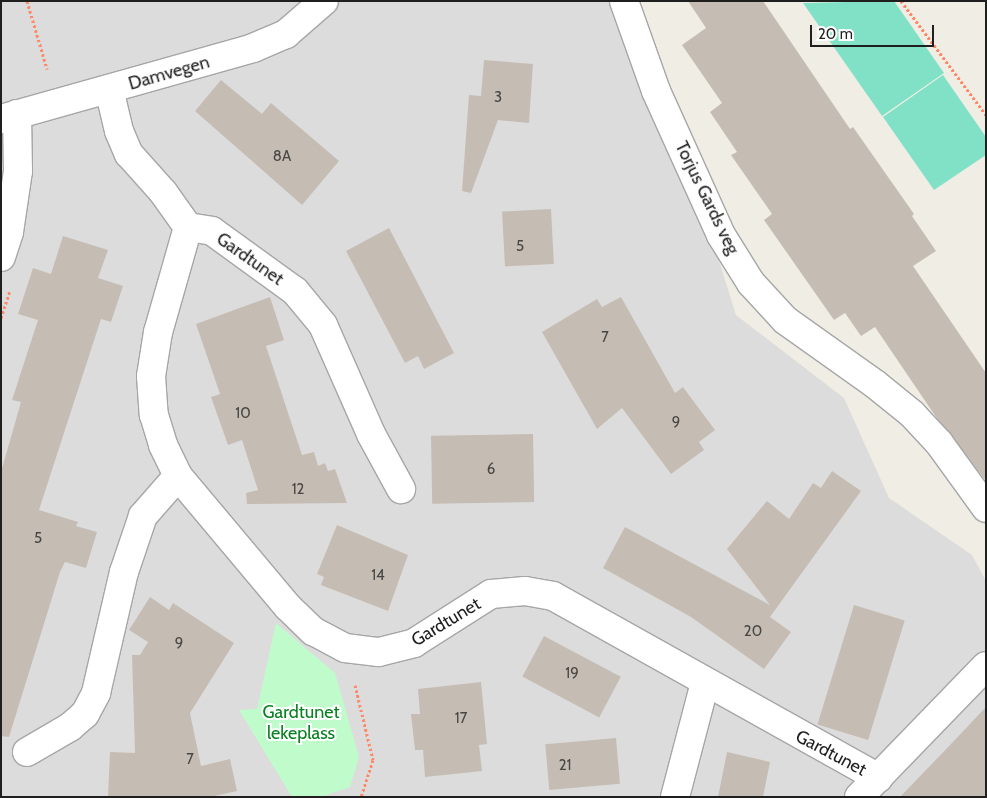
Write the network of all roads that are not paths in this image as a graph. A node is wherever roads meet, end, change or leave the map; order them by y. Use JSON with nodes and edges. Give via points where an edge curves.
{"nodes":[{"id":1,"x":324,"y":1,"type":"edge"},
{"id":2,"x":624,"y":1,"type":"edge"},
{"id":3,"x":109,"y":89,"type":"junction"},
{"id":4,"x":9,"y":117,"type":"edge"},
{"id":5,"x":188,"y":227,"type":"junction"},
{"id":6,"x":1,"y":256,"type":"edge"},
{"id":7,"x":178,"y":476,"type":"junction"},
{"id":8,"x":401,"y":489,"type":"dead end"},
{"id":9,"x":986,"y":508,"type":"edge"},
{"id":10,"x":986,"y":666,"type":"edge"},
{"id":11,"x":705,"y":683,"type":"junction"},
{"id":12,"x":27,"y":752,"type":"dead end"},
{"id":13,"x":879,"y":778,"type":"junction"},
{"id":14,"x":675,"y":797,"type":"edge"},
{"id":15,"x":859,"y":797,"type":"edge"}],
"edges":[{"from":1,"to":3,"type":"street","name":"Damvegen","via":[[286,34],[261,45]]},
{"from":2,"to":9,"type":"street","name":"Torjus Gards veg","via":[[656,91],[720,235],[751,283],[785,320],[912,414],[940,443]]},
{"from":3,"to":4,"type":"street","name":"Damvegen"},
{"from":3,"to":5,"type":"street","via":[[119,131],[129,154],[164,192]]},
{"from":4,"to":6,"type":"street","via":[[18,172],[9,232]]},
{"from":5,"to":7,"type":"street","name":"Gardtunet","via":[[158,332],[151,376],[154,415],[162,445]]},
{"from":5,"to":8,"type":"street","name":"Gardtunet","via":[[212,231],[295,291],[323,325],[371,434]]},
{"from":7,"to":11,"type":"street","name":"Gardtunet","via":[[288,607],[313,631],[345,648],[379,652],[414,644],[491,594],[525,591],[553,596]]},
{"from":7,"to":12,"type":"street","via":[[143,516],[124,572],[96,693],[85,714],[70,727]]},
{"from":10,"to":13,"type":"street"},
{"from":11,"to":13,"type":"street","name":"Gardtunet"},
{"from":11,"to":14,"type":"street"},
{"from":13,"to":15,"type":"street"}]}
